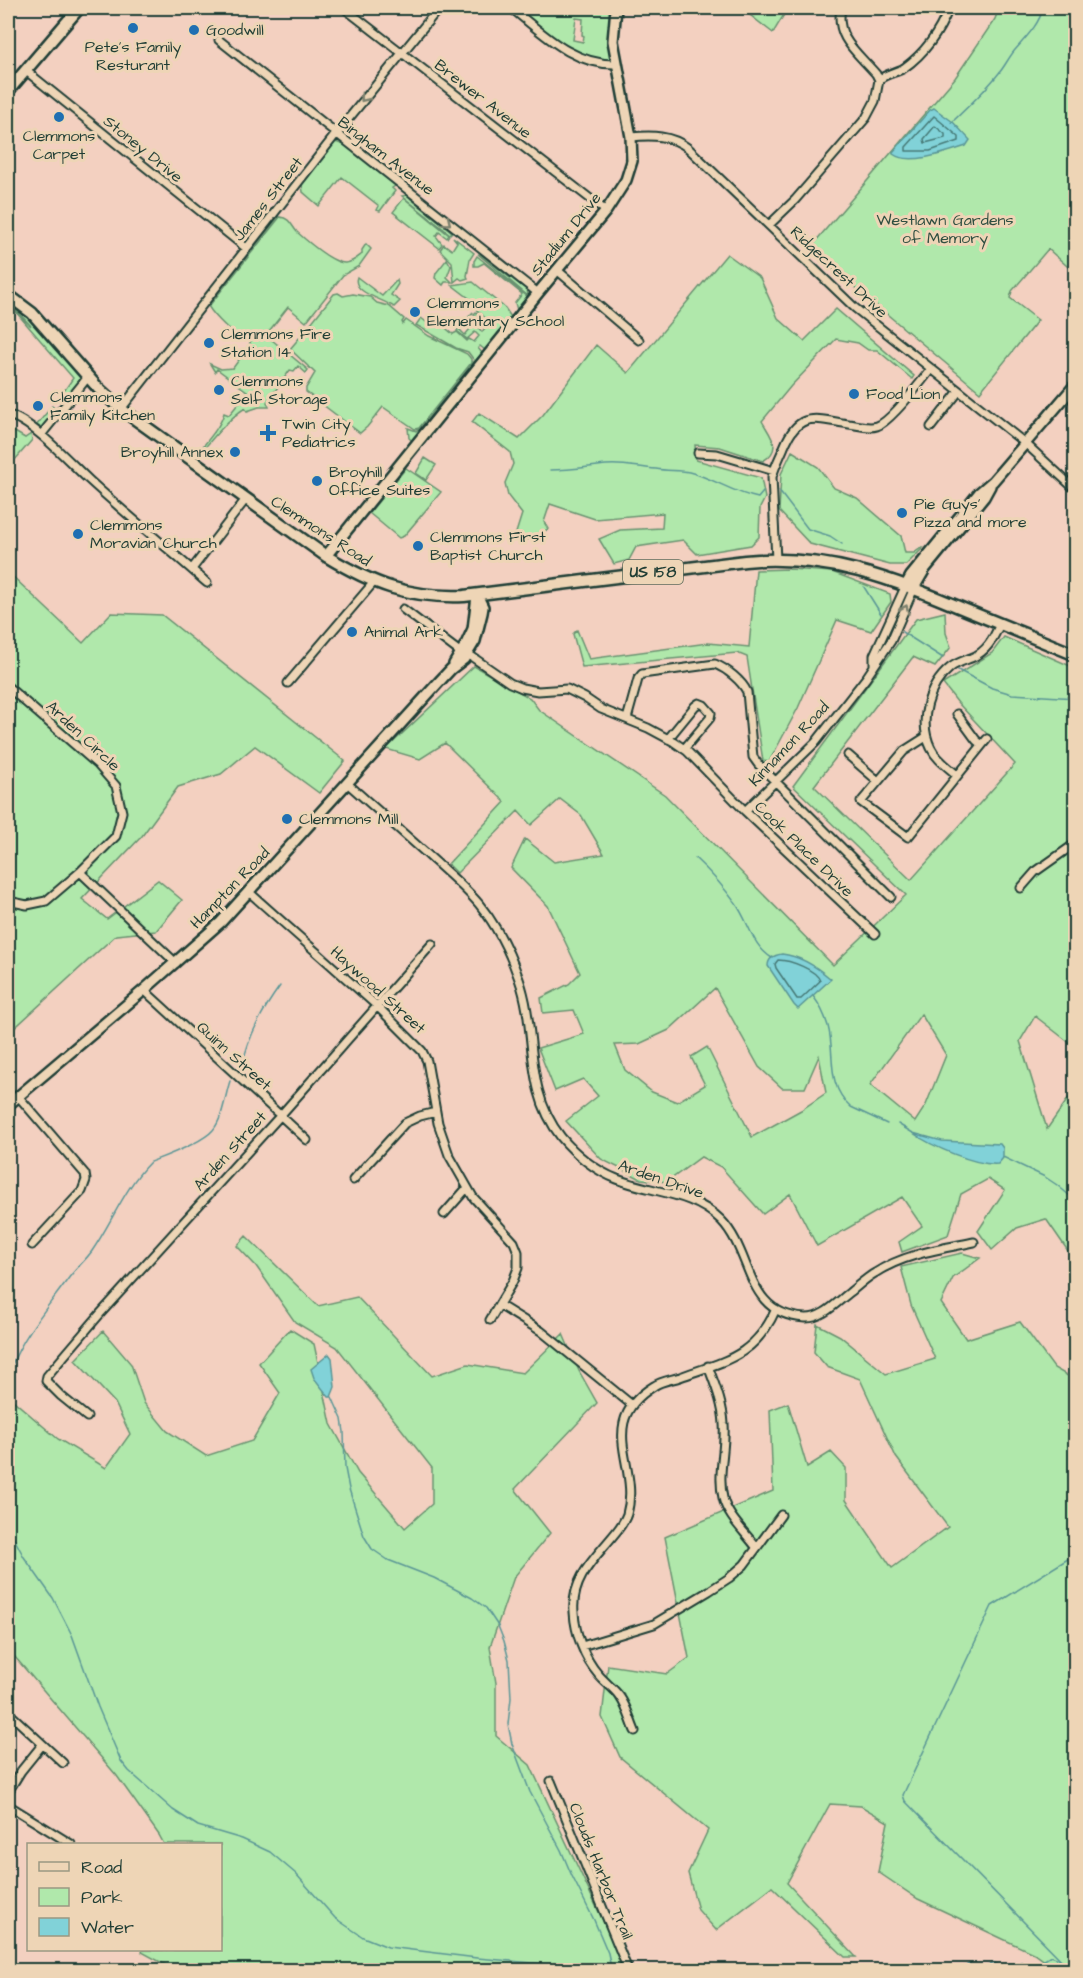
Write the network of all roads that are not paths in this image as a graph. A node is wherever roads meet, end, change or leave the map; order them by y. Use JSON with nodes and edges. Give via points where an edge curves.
{"nodes":[{"id":1,"x":79,"y":8,"type":"edge"},
{"id":2,"x":344,"y":8,"type":"edge"},
{"id":3,"x":439,"y":8,"type":"edge"},
{"id":4,"x":512,"y":8,"type":"edge"},
{"id":5,"x":616,"y":8,"type":"edge"},
{"id":6,"x":841,"y":8,"type":"edge"},
{"id":7,"x":949,"y":8,"type":"edge"},
{"id":8,"x":219,"y":40,"type":"dead end"},
{"id":9,"x":400,"y":53,"type":"junction"},
{"id":10,"x":616,"y":64,"type":"junction"},
{"id":11,"x":25,"y":70,"type":"junction"},
{"id":12,"x":879,"y":80,"type":"junction"},
{"id":13,"x":8,"y":91,"type":"edge"},
{"id":14,"x":336,"y":134,"type":"junction"},
{"id":15,"x":631,"y":137,"type":"junction"},
{"id":16,"x":606,"y":211,"type":"junction"},
{"id":17,"x":769,"y":225,"type":"junction"},
{"id":18,"x":246,"y":248,"type":"junction"},
{"id":19,"x":557,"y":270,"type":"junction"},
{"id":20,"x":538,"y":292,"type":"junction"},
{"id":21,"x":8,"y":295,"type":"edge"},
{"id":22,"x":639,"y":340,"type":"dead end"},
{"id":23,"x":932,"y":369,"type":"junction"},
{"id":24,"x":88,"y":377,"type":"junction"},
{"id":25,"x":1076,"y":384,"type":"edge"},
{"id":26,"x":959,"y":392,"type":"junction"},
{"id":27,"x":121,"y":409,"type":"junction"},
{"id":28,"x":8,"y":415,"type":"edge"},
{"id":29,"x":931,"y":427,"type":"dead end"},
{"id":30,"x":41,"y":435,"type":"junction"},
{"id":31,"x":1026,"y":444,"type":"junction"},
{"id":32,"x":698,"y":453,"type":"dead end"},
{"id":33,"x":774,"y":471,"type":"junction"},
{"id":34,"x":1076,"y":490,"type":"edge"},
{"id":35,"x":246,"y":499,"type":"junction"},
{"id":36,"x":326,"y":556,"type":"junction"},
{"id":37,"x":776,"y":560,"type":"junction"},
{"id":38,"x":192,"y":570,"type":"junction"},
{"id":39,"x":374,"y":582,"type":"junction"},
{"id":40,"x":207,"y":583,"type":"dead end"},
{"id":41,"x":910,"y":587,"type":"junction"},
{"id":42,"x":477,"y":595,"type":"junction"},
{"id":43,"x":403,"y":609,"type":"dead end"},
{"id":44,"x":1000,"y":624,"type":"junction"},
{"id":45,"x":884,"y":637,"type":"junction"},
{"id":46,"x":891,"y":641,"type":"junction"},
{"id":47,"x":464,"y":653,"type":"junction"},
{"id":48,"x":1076,"y":655,"type":"edge"},
{"id":49,"x":874,"y":666,"type":"junction"},
{"id":50,"x":288,"y":683,"type":"dead end"},
{"id":51,"x":8,"y":687,"type":"edge"},
{"id":52,"x":957,"y":714,"type":"dead end"},
{"id":53,"x":627,"y":719,"type":"junction"},
{"id":54,"x":926,"y":737,"type":"junction"},
{"id":55,"x":668,"y":738,"type":"junction"},
{"id":56,"x":987,"y":739,"type":"dead end"},
{"id":57,"x":982,"y":745,"type":"junction"},
{"id":58,"x":684,"y":749,"type":"junction"},
{"id":59,"x":848,"y":755,"type":"dead end"},
{"id":60,"x":957,"y":775,"type":"junction"},
{"id":61,"x":776,"y":781,"type":"junction"},
{"id":62,"x":878,"y":781,"type":"junction"},
{"id":63,"x":348,"y":783,"type":"junction"},
{"id":64,"x":745,"y":811,"type":"junction"},
{"id":65,"x":1076,"y":843,"type":"edge"},
{"id":66,"x":80,"y":872,"type":"junction"},
{"id":67,"x":1021,"y":888,"type":"dead end"},
{"id":68,"x":249,"y":892,"type":"junction"},
{"id":69,"x":891,"y":897,"type":"dead end"},
{"id":70,"x":8,"y":901,"type":"edge"},
{"id":71,"x":875,"y":934,"type":"dead end"},
{"id":72,"x":432,"y":944,"type":"dead end"},
{"id":73,"x":176,"y":963,"type":"junction"},
{"id":74,"x":144,"y":990,"type":"junction"},
{"id":75,"x":377,"y":1006,"type":"junction"},
{"id":76,"x":18,"y":1096,"type":"junction"},
{"id":77,"x":8,"y":1105,"type":"edge"},
{"id":78,"x":436,"y":1112,"type":"junction"},
{"id":79,"x":280,"y":1116,"type":"junction"},
{"id":80,"x":307,"y":1140,"type":"dead end"},
{"id":81,"x":353,"y":1180,"type":"dead end"},
{"id":82,"x":467,"y":1188,"type":"junction"},
{"id":83,"x":444,"y":1214,"type":"dead end"},
{"id":84,"x":974,"y":1242,"type":"dead end"},
{"id":85,"x":32,"y":1245,"type":"dead end"},
{"id":86,"x":499,"y":1305,"type":"junction"},
{"id":87,"x":776,"y":1309,"type":"junction"},
{"id":88,"x":490,"y":1320,"type":"dead end"},
{"id":89,"x":708,"y":1366,"type":"junction"},
{"id":90,"x":632,"y":1405,"type":"junction"},
{"id":91,"x":87,"y":1417,"type":"dead end"},
{"id":92,"x":781,"y":1515,"type":"dead end"},
{"id":93,"x":756,"y":1547,"type":"junction"},
{"id":94,"x":582,"y":1646,"type":"junction"},
{"id":95,"x":8,"y":1712,"type":"edge"},
{"id":96,"x":635,"y":1731,"type":"dead end"},
{"id":97,"x":42,"y":1745,"type":"junction"},
{"id":98,"x":63,"y":1763,"type":"dead end"},
{"id":99,"x":551,"y":1781,"type":"dead end"},
{"id":100,"x":8,"y":1792,"type":"edge"},
{"id":101,"x":8,"y":1805,"type":"edge"},
{"id":102,"x":68,"y":1843,"type":"edge"},
{"id":103,"x":628,"y":1971,"type":"edge"}],
"edges":[{"from":1,"to":11,"type":"main road"},
{"from":2,"to":9,"type":"street","name":"Brewer Avenue"},
{"from":3,"to":9,"type":"street","name":"James Street"},
{"from":4,"to":10,"type":"street","via":[[571,54]]},
{"from":5,"to":10,"type":"main road","name":"Stadium Drive","via":[[612,33]]},
{"from":6,"to":12,"type":"street","via":[[842,35]]},
{"from":7,"to":12,"type":"street","via":[[942,26],[922,52],[902,69]]},
{"from":8,"to":14,"type":"street","name":"Bingham Avenue"},
{"from":9,"to":14,"type":"street","name":"James Street","one_way":true},
{"from":9,"to":16,"type":"street","name":"Brewer Avenue"},
{"from":10,"to":15,"type":"main road","name":"Stadium Drive"},
{"from":11,"to":13,"type":"main road"},
{"from":11,"to":18,"type":"street","name":"Stoney Drive"},
{"from":12,"to":17,"type":"street","via":[[875,101],[866,118]]},
{"from":14,"to":18,"type":"street","name":"James Street"},
{"from":14,"to":20,"type":"street","name":"Bingham Avenue","one_way":true},
{"from":15,"to":16,"type":"main road","name":"Stadium Drive","via":[[629,172]]},
{"from":15,"to":17,"type":"street","name":"Ridgecrest Drive","via":[[656,136],[681,143]]},
{"from":16,"to":19,"type":"main road","name":"Stadium Drive"},
{"from":17,"to":23,"type":"street","name":"Ridgecrest Drive","via":[[855,308]]},
{"from":18,"to":27,"type":"street","name":"James Street"},
{"from":19,"to":20,"type":"main road","name":"Stadium Drive"},
{"from":19,"to":22,"type":"street"},
{"from":20,"to":36,"type":"main road","name":"Stadium Drive"},
{"from":21,"to":24,"type":"main road","name":"Clemmons Road","number":"US 158","via":[[32,313]]},
{"from":23,"to":26,"type":"street","name":"Ridgecrest Drive"},
{"from":23,"to":33,"type":"street","via":[[878,426],[814,419],[797,424]]},
{"from":24,"to":27,"type":"main road","name":"Clemmons Road","number":"US 158"},
{"from":24,"to":30,"type":"street"},
{"from":25,"to":31,"type":"main road","name":"Kinnamon Road"},
{"from":26,"to":29,"type":"street"},
{"from":26,"to":31,"type":"street","name":"Ridgecrest Drive"},
{"from":27,"to":35,"type":"main road","name":"Clemmons Road","number":"US 158"},
{"from":28,"to":30,"type":"street"},
{"from":30,"to":38,"type":"street"},
{"from":31,"to":34,"type":"street","name":"Ridgecrest Drive"},
{"from":31,"to":41,"type":"main road","name":"Kinnamon Road"},
{"from":32,"to":33,"type":"street","via":[[717,454]]},
{"from":33,"to":37,"type":"street"},
{"from":35,"to":36,"type":"main road","name":"Clemmons Road","number":"US 158"},
{"from":35,"to":38,"type":"street"},
{"from":36,"to":39,"type":"main road","name":"Clemmons Road","number":"US 158"},
{"from":37,"to":41,"type":"main road","name":"Clemmons Road","number":"US 158","via":[[838,565]]},
{"from":37,"to":42,"type":"main road","name":"Clemmons Road","number":"US 158"},
{"from":38,"to":40,"type":"street"},
{"from":39,"to":42,"type":"main road","name":"Clemmons Road","number":"US 158","via":[[420,594]]},
{"from":39,"to":50,"type":"street"},
{"from":41,"to":44,"type":"main road","number":"US 158"},
{"from":41,"to":45,"type":"street","name":"Kinnamon Road"},
{"from":46,"to":41,"type":"street","name":"Kinnamon Road","one_way":true},
{"from":42,"to":47,"type":"main road","name":"Hampton Road","via":[[483,607],[482,619],[475,641]]},
{"from":43,"to":47,"type":"street","name":"Cook Place Drive"},
{"from":44,"to":48,"type":"main road","number":"US 158"},
{"from":44,"to":54,"type":"street","via":[[986,648],[951,667],[934,687],[926,708]]},
{"from":45,"to":46,"type":"street"},
{"from":45,"to":49,"type":"street","name":"Kinnamon Road","via":[[874,655]]},
{"from":46,"to":49,"type":"street","name":"Kinnamon Road"},
{"from":47,"to":53,"type":"street","name":"Cook Place Drive","via":[[522,688],[567,689]]},
{"from":47,"to":63,"type":"main road","name":"Hampton Road"},
{"from":49,"to":61,"type":"street","name":"Kinnamon Road","via":[[816,742]]},
{"from":51,"to":66,"type":"street","name":"Arden Circle","via":[[97,764],[116,786],[122,812],[116,836]]},
{"from":52,"to":57,"type":"street"},
{"from":53,"to":55,"type":"street","name":"Cook Place Drive"},
{"from":53,"to":61,"type":"street","via":[[642,674],[715,664],[744,686],[753,757]]},
{"from":54,"to":60,"type":"street","via":[[936,756]]},
{"from":54,"to":62,"type":"street","via":[[904,751]]},
{"from":55,"to":58,"type":"street","name":"Cook Place Drive"},
{"from":55,"to":58,"type":"street","via":[[695,706],[704,705],[711,713],[710,718]]},
{"from":56,"to":57,"type":"street"},
{"from":57,"to":60,"type":"street"},
{"from":58,"to":64,"type":"street","name":"Cook Place Drive"},
{"from":59,"to":62,"type":"street"},
{"from":60,"to":62,"type":"street","via":[[908,837],[861,802]]},
{"from":61,"to":64,"type":"street","name":"Kinnamon Road"},
{"from":61,"to":69,"type":"street"},
{"from":63,"to":68,"type":"main road","name":"Hampton Road"},
{"from":63,"to":87,"type":"street","name":"Arden Drive","via":[[467,892],[491,922],[519,978],[536,1081],[545,1111],[563,1139],[616,1179],[687,1199],[714,1214],[733,1236],[760,1296]]},
{"from":64,"to":71,"type":"street","name":"Cook Place Drive"},
{"from":65,"to":67,"type":"street","via":[[1035,872]]},
{"from":66,"to":70,"type":"street","name":"Arden Circle","via":[[46,901],[27,905]]},
{"from":66,"to":73,"type":"street"},
{"from":68,"to":73,"type":"main road","name":"Hampton Road"},
{"from":68,"to":75,"type":"street","name":"Haywood Street"},
{"from":72,"to":75,"type":"street","name":"Arden Street"},
{"from":73,"to":74,"type":"main road","name":"Hampton Road"},
{"from":74,"to":76,"type":"main road","name":"Hampton Road"},
{"from":74,"to":79,"type":"street","name":"Quinn Street"},
{"from":75,"to":78,"type":"street","name":"Haywood Street","via":[[423,1051]]},
{"from":75,"to":79,"type":"street","name":"Arden Street"},
{"from":76,"to":77,"type":"main road","name":"Hampton Road"},
{"from":76,"to":85,"type":"street","via":[[86,1180],[82,1191]]},
{"from":78,"to":81,"type":"street","via":[[405,1123]]},
{"from":78,"to":82,"type":"street","name":"Haywood Street","via":[[449,1155]]},
{"from":79,"to":80,"type":"street","name":"Quinn Street"},
{"from":79,"to":91,"type":"street","name":"Arden Street","via":[[47,1376],[46,1381]]},
{"from":82,"to":83,"type":"street"},
{"from":82,"to":86,"type":"street","name":"Haywood Street","via":[[514,1242],[518,1252],[518,1268]]},
{"from":84,"to":87,"type":"street","via":[[901,1259],[814,1317],[791,1316]]},
{"from":86,"to":88,"type":"street","name":"Haywood Street"},
{"from":86,"to":90,"type":"street","via":[[541,1330]]},
{"from":87,"to":89,"type":"street","via":[[750,1347]]},
{"from":89,"to":90,"type":"street","via":[[656,1384]]},
{"from":89,"to":93,"type":"street","via":[[725,1425],[722,1497]]},
{"from":90,"to":94,"type":"street","via":[[621,1440],[629,1481],[627,1513],[623,1524],[584,1571],[574,1599]]},
{"from":92,"to":93,"type":"street"},
{"from":93,"to":94,"type":"street","via":[[729,1578],[661,1621]]},
{"from":94,"to":96,"type":"street","via":[[599,1676],[619,1695]]},
{"from":95,"to":97,"type":"street"},
{"from":97,"to":98,"type":"street"},
{"from":97,"to":100,"type":"street"},
{"from":99,"to":103,"type":"street","name":"Clouds Harbor Trail"},
{"from":101,"to":102,"type":"street"}]}
